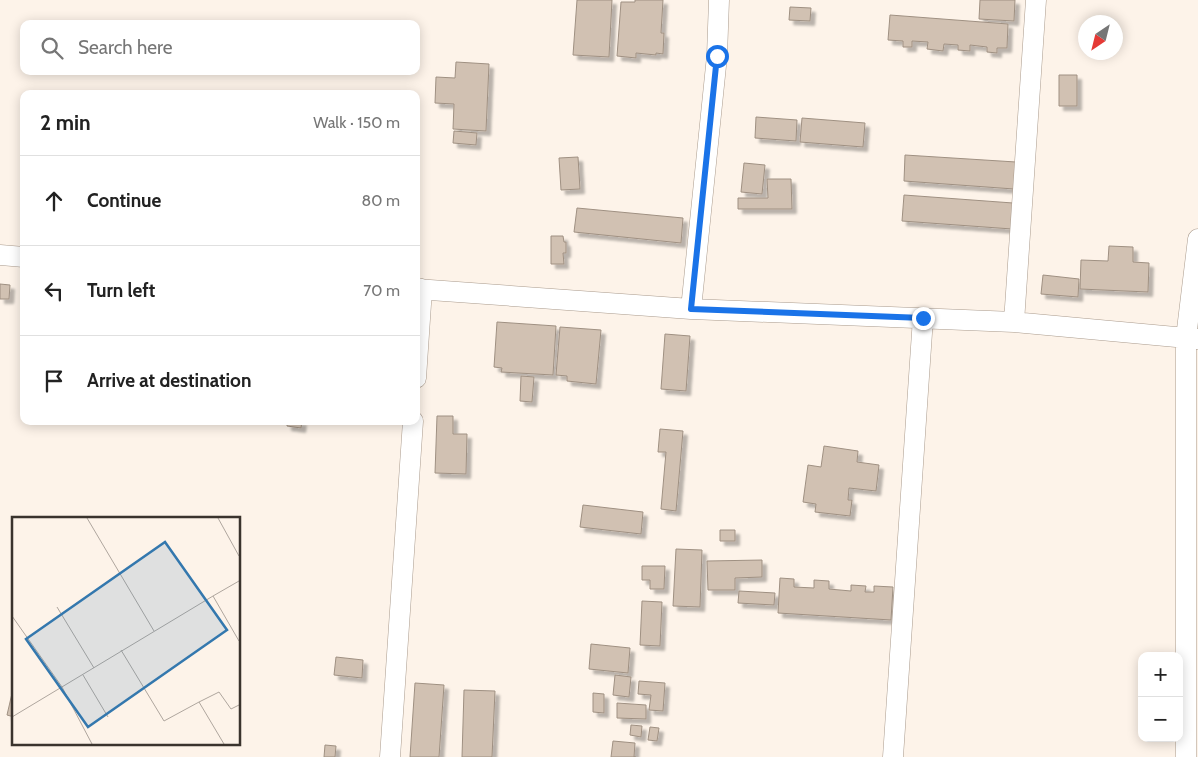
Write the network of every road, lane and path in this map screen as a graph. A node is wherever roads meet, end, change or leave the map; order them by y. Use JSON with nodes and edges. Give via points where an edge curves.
{"nodes":[{"id":1,"x":719,"y":0,"type":"edge"},
{"id":2,"x":1036,"y":0,"type":"edge"},
{"id":3,"x":1198,"y":239,"type":"edge"},
{"id":4,"x":0,"y":255,"type":"edge"},
{"id":5,"x":20,"y":257,"type":"edge"},
{"id":6,"x":420,"y":289,"type":"edge"},
{"id":7,"x":691,"y":309,"type":"junction"},
{"id":8,"x":923,"y":318,"type":"junction"},
{"id":9,"x":1014,"y":322,"type":"junction"},
{"id":10,"x":1192,"y":338,"type":"edge"},
{"id":11,"x":413,"y":425,"type":"edge"},
{"id":12,"x":390,"y":757,"type":"edge"},
{"id":13,"x":893,"y":757,"type":"edge"},
{"id":14,"x":1186,"y":757,"type":"edge"}],
"edges":[{"from":1,"to":7,"type":"street","via":[[717,56]]},
{"from":2,"to":9,"type":"street"},
{"from":3,"to":10,"type":"street"},
{"from":4,"to":5,"type":"street"},
{"from":6,"to":7,"type":"street"},
{"from":7,"to":8,"type":"street"},
{"from":8,"to":9,"type":"street"},
{"from":8,"to":13,"type":"street"},
{"from":9,"to":10,"type":"street"},
{"from":10,"to":14,"type":"street"},
{"from":11,"to":12,"type":"street"}]}
